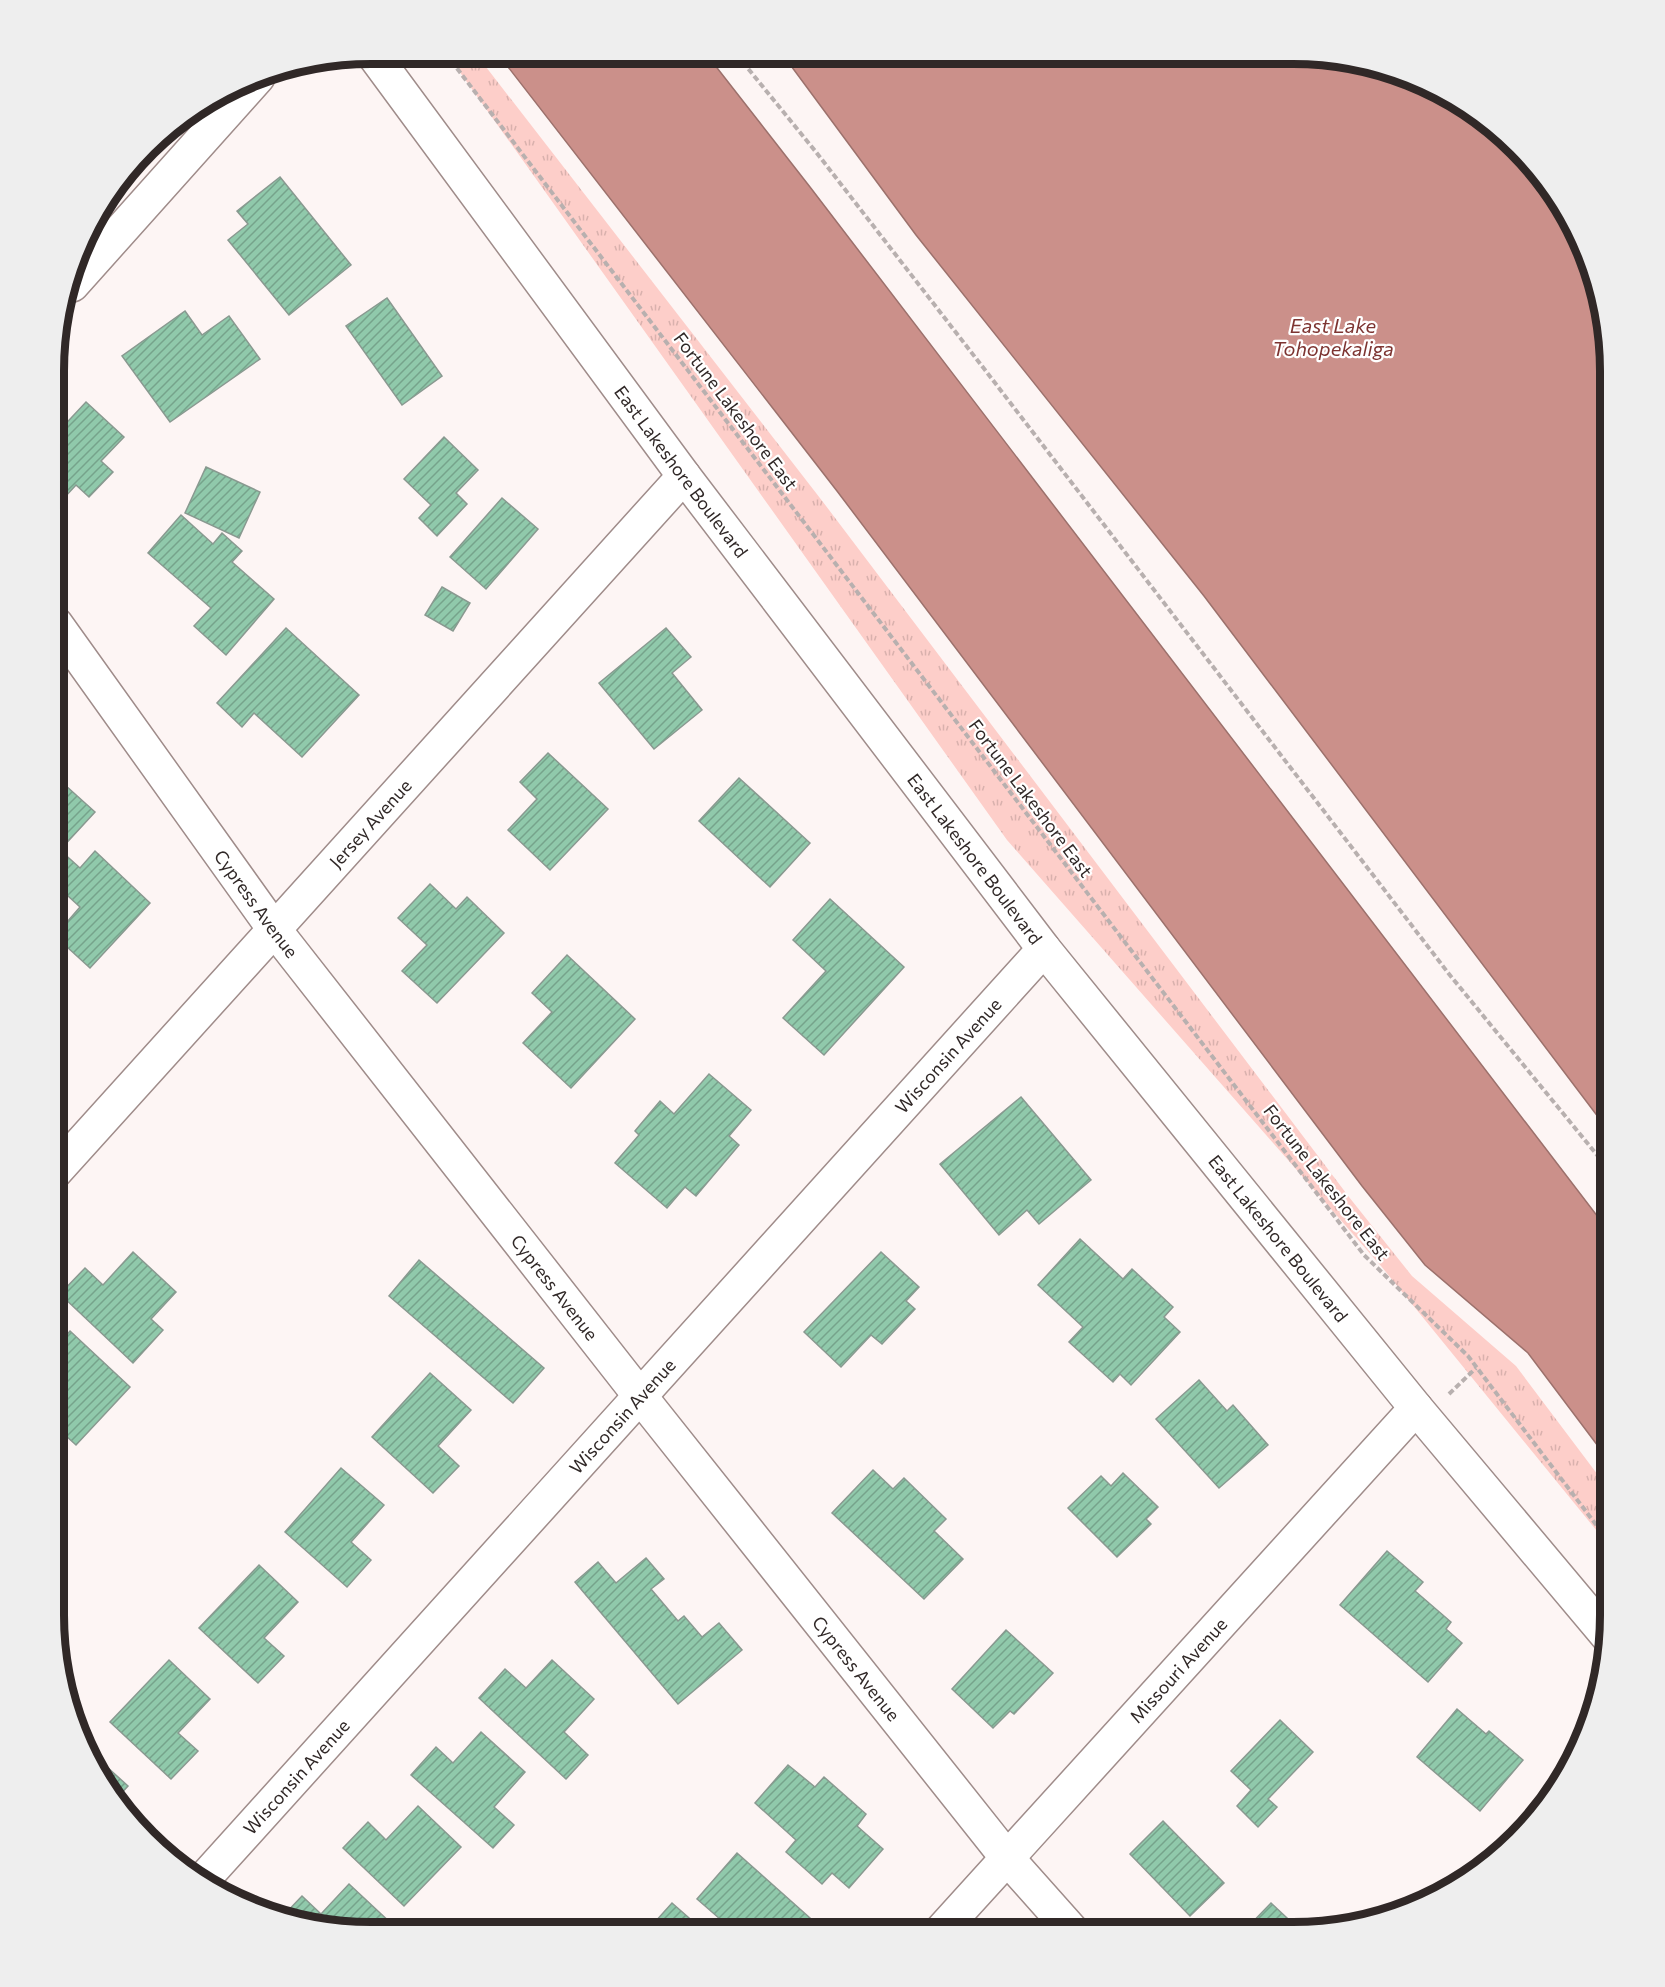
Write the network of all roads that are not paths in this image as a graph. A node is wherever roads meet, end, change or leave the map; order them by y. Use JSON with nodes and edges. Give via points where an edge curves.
{"nodes":[{"id":1,"x":380,"y":64,"type":"edge"},
{"id":2,"x":244,"y":92,"type":"edge"},
{"id":3,"x":80,"y":276,"type":"edge"},
{"id":4,"x":684,"y":476,"type":"junction"},
{"id":5,"x":64,"y":635,"type":"edge"},
{"id":6,"x":274,"y":930,"type":"junction"},
{"id":7,"x":1044,"y":949,"type":"junction"},
{"id":8,"x":64,"y":1162,"type":"edge"},
{"id":9,"x":640,"y":1396,"type":"junction"},
{"id":10,"x":1416,"y":1408,"type":"junction"},
{"id":11,"x":1600,"y":1627,"type":"edge"},
{"id":12,"x":1008,"y":1858,"type":"junction"},
{"id":13,"x":207,"y":1875,"type":"edge"},
{"id":14,"x":949,"y":1922,"type":"edge"},
{"id":15,"x":1064,"y":1922,"type":"edge"}],
"edges":[{"from":1,"to":4,"type":"street","name":"East Lakeshore Boulevard"},
{"from":2,"to":3,"type":"street"},
{"from":4,"to":6,"type":"street","name":"Jersey Avenue"},
{"from":4,"to":7,"type":"street","name":"East Lakeshore Boulevard"},
{"from":5,"to":6,"type":"street","name":"Cypress Avenue"},
{"from":6,"to":8,"type":"street","name":"Jersey Avenue"},
{"from":6,"to":9,"type":"street","name":"Cypress Avenue"},
{"from":7,"to":9,"type":"street","name":"Wisconsin Avenue"},
{"from":7,"to":10,"type":"street","name":"East Lakeshore Boulevard"},
{"from":9,"to":12,"type":"street","name":"Cypress Avenue"},
{"from":9,"to":13,"type":"street","name":"Wisconsin Avenue"},
{"from":10,"to":11,"type":"street","name":"East Lakeshore Boulevard"},
{"from":10,"to":12,"type":"street","name":"Missouri Avenue"},
{"from":12,"to":14,"type":"street","name":"Missouri Avenue"},
{"from":12,"to":15,"type":"street","name":"Cypress Avenue"}]}
